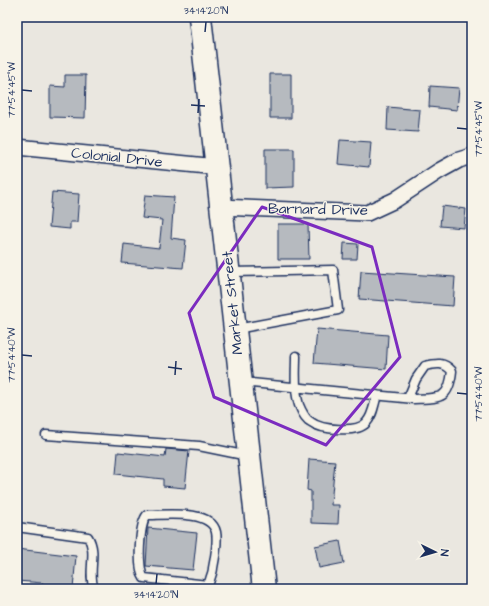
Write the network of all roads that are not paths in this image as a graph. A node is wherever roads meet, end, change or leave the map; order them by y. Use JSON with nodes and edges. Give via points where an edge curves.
{"nodes":[{"id":1,"x":200,"y":17,"type":"edge"},
{"id":2,"x":17,"y":146,"type":"edge"},
{"id":3,"x":472,"y":156,"type":"edge"},
{"id":4,"x":217,"y":167,"type":"junction"},
{"id":5,"x":221,"y":207,"type":"junction"},
{"id":6,"x":229,"y":272,"type":"junction"},
{"id":7,"x":235,"y":329,"type":"junction"},
{"id":8,"x":296,"y":356,"type":"dead end"},
{"id":9,"x":241,"y":382,"type":"junction"},
{"id":10,"x":296,"y":387,"type":"junction"},
{"id":11,"x":377,"y":395,"type":"junction"},
{"id":12,"x":408,"y":398,"type":"junction"},
{"id":13,"x":46,"y":435,"type":"dead end"},
{"id":14,"x":249,"y":456,"type":"junction"},
{"id":15,"x":17,"y":527,"type":"edge"},
{"id":16,"x":209,"y":587,"type":"edge"},
{"id":17,"x":94,"y":589,"type":"edge"},
{"id":18,"x":264,"y":589,"type":"edge"}],
"edges":[{"from":1,"to":4,"type":"main road","name":"Market Street"},
{"from":2,"to":4,"type":"street","name":"Colonial Drive"},
{"from":3,"to":5,"type":"street","name":"Barnard Drive","via":[[459,160],[395,200],[367,213]]},
{"from":4,"to":5,"type":"main road","name":"Market Street"},
{"from":5,"to":6,"type":"main road","name":"Market Street"},
{"from":6,"to":7,"type":"main road","name":"Market Street"},
{"from":6,"to":7,"type":"lane","via":[[332,270],[338,310]]},
{"from":7,"to":9,"type":"main road","name":"Market Street"},
{"from":8,"to":10,"type":"lane"},
{"from":9,"to":10,"type":"lane"},
{"from":9,"to":14,"type":"main road","name":"Market Street"},
{"from":10,"to":11,"type":"lane"},
{"from":10,"to":11,"type":"lane","via":[[299,405],[309,422],[330,428],[354,430],[366,424],[371,417]]},
{"from":11,"to":12,"type":"lane"},
{"from":12,"to":12,"type":"lane","via":[[439,398],[451,385],[452,371],[446,364],[426,366],[416,379]]},
{"from":13,"to":14,"type":"lane","via":[[199,446]]},
{"from":14,"to":18,"type":"main road","name":"Market Street"},
{"from":15,"to":17,"type":"lane","via":[[88,537],[92,544]]},
{"from":16,"to":16,"type":"lane","via":[[216,532],[212,522],[200,516],[147,515],[143,522],[139,568],[144,578]]}]}
